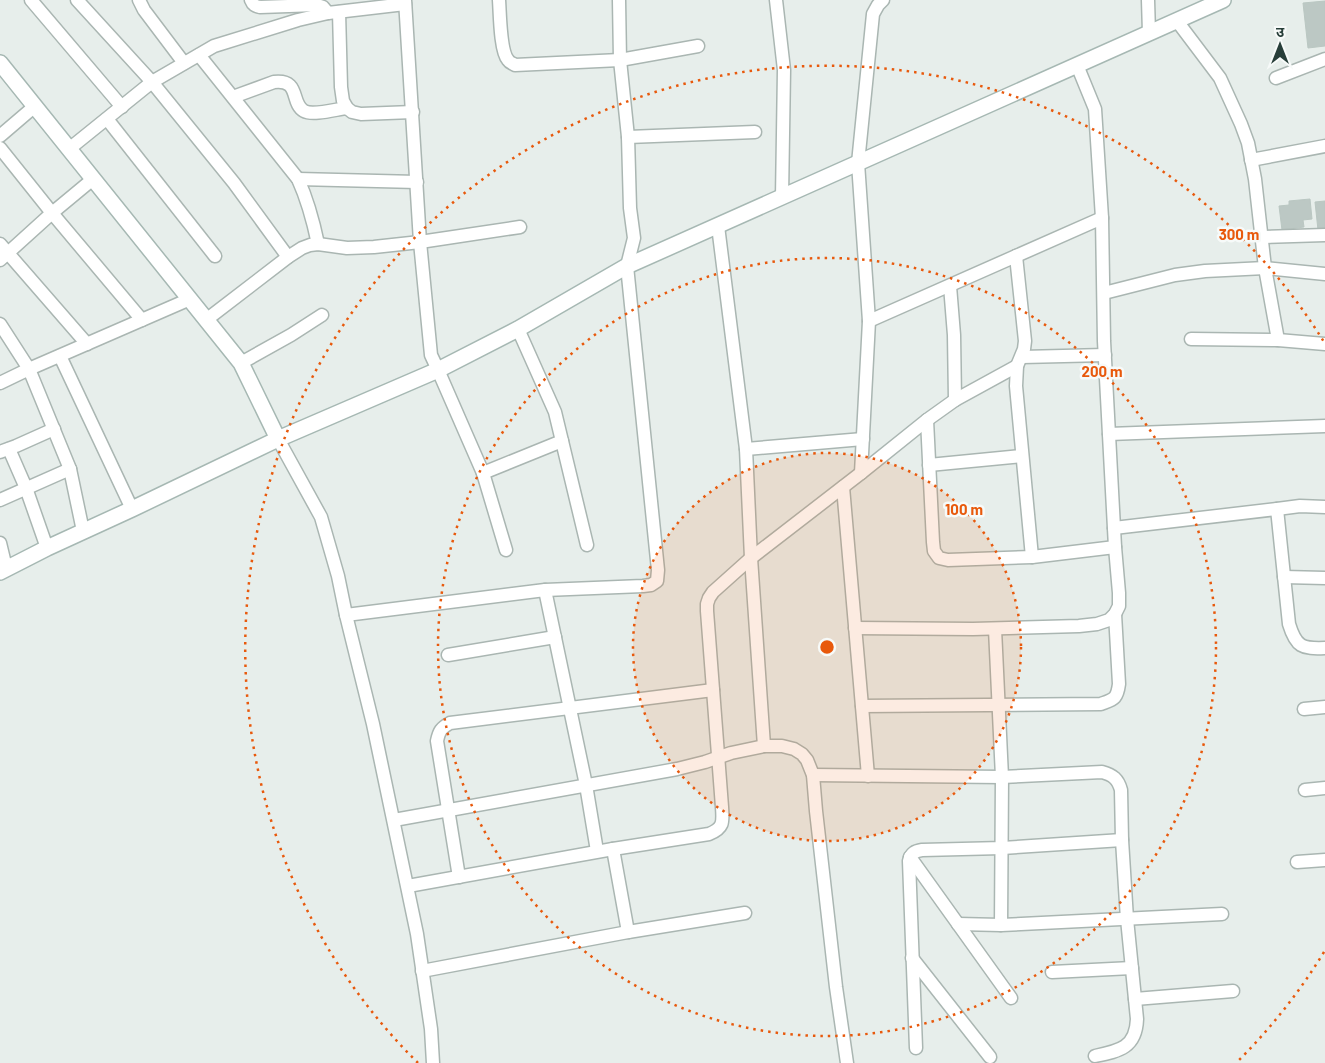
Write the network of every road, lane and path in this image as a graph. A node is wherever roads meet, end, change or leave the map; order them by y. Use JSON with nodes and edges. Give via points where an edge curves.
{"nodes":[{"id":1,"x":31,"y":0,"type":"edge"},
{"id":2,"x":77,"y":0,"type":"edge"},
{"id":3,"x":139,"y":0,"type":"edge"},
{"id":4,"x":251,"y":0,"type":"edge"},
{"id":5,"x":498,"y":0,"type":"edge"},
{"id":6,"x":619,"y":0,"type":"edge"},
{"id":7,"x":776,"y":0,"type":"edge"},
{"id":8,"x":883,"y":0,"type":"edge"},
{"id":9,"x":1148,"y":0,"type":"edge"},
{"id":10,"x":1223,"y":0,"type":"edge"},
{"id":11,"x":297,"y":2,"type":"edge"},
{"id":12,"x":405,"y":2,"type":"edge"},
{"id":13,"x":333,"y":12,"type":"junction"},
{"id":14,"x":1177,"y":20,"type":"junction"},
{"id":15,"x":1149,"y":33,"type":"junction"},
{"id":16,"x":698,"y":46,"type":"dead end"},
{"id":17,"x":199,"y":55,"type":"junction"},
{"id":18,"x":1325,"y":59,"type":"edge"},
{"id":19,"x":620,"y":60,"type":"junction"},
{"id":20,"x":0,"y":63,"type":"edge"},
{"id":21,"x":184,"y":63,"type":"junction"},
{"id":22,"x":1077,"y":65,"type":"junction"},
{"id":23,"x":1276,"y":78,"type":"dead end"},
{"id":24,"x":152,"y":82,"type":"junction"},
{"id":25,"x":233,"y":97,"type":"junction"},
{"id":26,"x":34,"y":106,"type":"junction"},
{"id":27,"x":122,"y":107,"type":"junction"},
{"id":28,"x":347,"y":108,"type":"junction"},
{"id":29,"x":413,"y":112,"type":"junction"},
{"id":30,"x":107,"y":119,"type":"junction"},
{"id":31,"x":754,"y":132,"type":"dead end"},
{"id":32,"x":0,"y":136,"type":"edge"},
{"id":33,"x":628,"y":137,"type":"junction"},
{"id":34,"x":1325,"y":146,"type":"edge"},
{"id":35,"x":0,"y":148,"type":"edge"},
{"id":36,"x":69,"y":149,"type":"junction"},
{"id":37,"x":1251,"y":160,"type":"junction"},
{"id":38,"x":858,"y":163,"type":"junction"},
{"id":39,"x":298,"y":178,"type":"junction"},
{"id":40,"x":93,"y":179,"type":"junction"},
{"id":41,"x":417,"y":182,"type":"junction"},
{"id":42,"x":782,"y":197,"type":"junction"},
{"id":43,"x":52,"y":212,"type":"junction"},
{"id":44,"x":1102,"y":218,"type":"junction"},
{"id":45,"x":718,"y":226,"type":"junction"},
{"id":46,"x":520,"y":227,"type":"dead end"},
{"id":47,"x":1325,"y":235,"type":"edge"},
{"id":48,"x":1262,"y":237,"type":"junction"},
{"id":49,"x":420,"y":242,"type":"junction"},
{"id":50,"x":318,"y":244,"type":"junction"},
{"id":51,"x":3,"y":252,"type":"edge"},
{"id":52,"x":215,"y":256,"type":"dead end"},
{"id":53,"x":1016,"y":256,"type":"junction"},
{"id":54,"x":288,"y":257,"type":"junction"},
{"id":55,"x":627,"y":266,"type":"junction"},
{"id":56,"x":1265,"y":268,"type":"junction"},
{"id":57,"x":1325,"y":274,"type":"edge"},
{"id":58,"x":950,"y":286,"type":"junction"},
{"id":59,"x":1104,"y":292,"type":"junction"},
{"id":60,"x":190,"y":299,"type":"junction"},
{"id":61,"x":322,"y":315,"type":"dead end"},
{"id":62,"x":142,"y":320,"type":"junction"},
{"id":63,"x":206,"y":320,"type":"junction"},
{"id":64,"x":869,"y":321,"type":"junction"},
{"id":65,"x":0,"y":325,"type":"edge"},
{"id":66,"x":518,"y":329,"type":"junction"},
{"id":67,"x":1191,"y":339,"type":"dead end"},
{"id":68,"x":1278,"y":340,"type":"junction"},
{"id":69,"x":87,"y":344,"type":"junction"},
{"id":70,"x":1325,"y":344,"type":"edge"},
{"id":71,"x":1105,"y":355,"type":"junction"},
{"id":72,"x":60,"y":356,"type":"junction"},
{"id":73,"x":1019,"y":361,"type":"junction"},
{"id":74,"x":241,"y":362,"type":"junction"},
{"id":75,"x":30,"y":369,"type":"junction"},
{"id":76,"x":438,"y":370,"type":"junction"},
{"id":77,"x":0,"y":383,"type":"edge"},
{"id":78,"x":955,"y":400,"type":"junction"},
{"id":79,"x":927,"y":420,"type":"junction"},
{"id":80,"x":1325,"y":426,"type":"edge"},
{"id":81,"x":54,"y":429,"type":"junction"},
{"id":82,"x":1109,"y":434,"type":"junction"},
{"id":83,"x":278,"y":439,"type":"junction"},
{"id":84,"x":862,"y":439,"type":"junction"},
{"id":85,"x":562,"y":442,"type":"junction"},
{"id":86,"x":746,"y":449,"type":"junction"},
{"id":87,"x":5,"y":450,"type":"edge"},
{"id":88,"x":1022,"y":456,"type":"junction"},
{"id":89,"x":929,"y":465,"type":"junction"},
{"id":90,"x":70,"y":470,"type":"junction"},
{"id":91,"x":483,"y":473,"type":"junction"},
{"id":92,"x":861,"y":473,"type":"junction"},
{"id":93,"x":843,"y":487,"type":"junction"},
{"id":94,"x":26,"y":488,"type":"junction"},
{"id":95,"x":0,"y":500,"type":"edge"},
{"id":96,"x":1325,"y":507,"type":"edge"},
{"id":97,"x":132,"y":509,"type":"junction"},
{"id":98,"x":1277,"y":509,"type":"junction"},
{"id":99,"x":1114,"y":528,"type":"junction"},
{"id":100,"x":83,"y":531,"type":"junction"},
{"id":101,"x":0,"y":543,"type":"edge"},
{"id":102,"x":587,"y":545,"type":"dead end"},
{"id":103,"x":1116,"y":547,"type":"junction"},
{"id":104,"x":47,"y":548,"type":"junction"},
{"id":105,"x":506,"y":550,"type":"dead end"},
{"id":106,"x":1032,"y":557,"type":"junction"},
{"id":107,"x":751,"y":558,"type":"junction"},
{"id":108,"x":3,"y":570,"type":"edge"},
{"id":109,"x":1284,"y":577,"type":"junction"},
{"id":110,"x":1325,"y":578,"type":"edge"},
{"id":111,"x":545,"y":590,"type":"junction"},
{"id":112,"x":346,"y":614,"type":"junction"},
{"id":113,"x":1115,"y":614,"type":"junction"},
{"id":114,"x":855,"y":628,"type":"junction"},
{"id":115,"x":995,"y":629,"type":"junction"},
{"id":116,"x":554,"y":637,"type":"junction"},
{"id":117,"x":1325,"y":648,"type":"edge"},
{"id":118,"x":448,"y":654,"type":"dead end"},
{"id":119,"x":713,"y":690,"type":"junction"},
{"id":120,"x":999,"y":704,"type":"junction"},
{"id":121,"x":862,"y":706,"type":"junction"},
{"id":122,"x":570,"y":707,"type":"junction"},
{"id":123,"x":1325,"y":707,"type":"edge"},
{"id":124,"x":1304,"y":709,"type":"dead end"},
{"id":125,"x":764,"y":746,"type":"junction"},
{"id":126,"x":718,"y":757,"type":"junction"},
{"id":127,"x":813,"y":775,"type":"junction"},
{"id":128,"x":868,"y":776,"type":"junction"},
{"id":129,"x":1002,"y":777,"type":"junction"},
{"id":130,"x":586,"y":785,"type":"junction"},
{"id":131,"x":1325,"y":788,"type":"edge"},
{"id":132,"x":1305,"y":790,"type":"dead end"},
{"id":133,"x":448,"y":810,"type":"junction"},
{"id":134,"x":394,"y":820,"type":"junction"},
{"id":135,"x":1122,"y":840,"type":"junction"},
{"id":136,"x":1002,"y":848,"type":"junction"},
{"id":137,"x":613,"y":849,"type":"junction"},
{"id":138,"x":597,"y":852,"type":"junction"},
{"id":139,"x":910,"y":857,"type":"junction"},
{"id":140,"x":1325,"y":860,"type":"edge"},
{"id":141,"x":1296,"y":862,"type":"dead end"},
{"id":142,"x":459,"y":877,"type":"junction"},
{"id":143,"x":408,"y":886,"type":"junction"},
{"id":144,"x":746,"y":913,"type":"dead end"},
{"id":145,"x":1222,"y":914,"type":"dead end"},
{"id":146,"x":1127,"y":919,"type":"junction"},
{"id":147,"x":958,"y":924,"type":"junction"},
{"id":148,"x":1001,"y":925,"type":"junction"},
{"id":149,"x":628,"y":932,"type":"junction"},
{"id":150,"x":912,"y":958,"type":"junction"},
{"id":151,"x":1132,"y":968,"type":"junction"},
{"id":152,"x":422,"y":971,"type":"junction"},
{"id":153,"x":1052,"y":972,"type":"dead end"},
{"id":154,"x":1233,"y":991,"type":"dead end"},
{"id":155,"x":1011,"y":998,"type":"dead end"},
{"id":156,"x":1135,"y":999,"type":"junction"},
{"id":157,"x":916,"y":1048,"type":"dead end"},
{"id":158,"x":1095,"y":1056,"type":"dead end"},
{"id":159,"x":990,"y":1057,"type":"dead end"},
{"id":160,"x":434,"y":1063,"type":"edge"},
{"id":161,"x":847,"y":1063,"type":"edge"}],
"edges":[{"from":1,"to":27,"type":"street"},
{"from":2,"to":24,"type":"street"},
{"from":3,"to":21,"type":"street"},
{"from":4,"to":11,"type":"street","via":[[255,6]]},
{"from":5,"to":19,"type":"street","via":[[504,54],[515,65]]},
{"from":6,"to":19,"type":"street"},
{"from":7,"to":42,"type":"street","via":[[784,70]]},
{"from":8,"to":38,"type":"street","via":[[873,14]]},
{"from":9,"to":15,"type":"street"},
{"from":10,"to":14,"type":"street"},
{"from":11,"to":13,"type":"street"},
{"from":12,"to":13,"type":"street"},
{"from":12,"to":29,"type":"street"},
{"from":13,"to":17,"type":"street","via":[[214,46]]},
{"from":13,"to":28,"type":"street","via":[[343,101]]},
{"from":14,"to":15,"type":"street"},
{"from":14,"to":37,"type":"street","via":[[1220,78],[1242,124]]},
{"from":15,"to":22,"type":"street"},
{"from":16,"to":19,"type":"street"},
{"from":17,"to":21,"type":"street"},
{"from":17,"to":25,"type":"street"},
{"from":18,"to":23,"type":"street"},
{"from":19,"to":33,"type":"street"},
{"from":20,"to":26,"type":"street"},
{"from":21,"to":24,"type":"street"},
{"from":22,"to":38,"type":"street"},
{"from":22,"to":44,"type":"street","via":[[1095,109]]},
{"from":24,"to":27,"type":"street"},
{"from":24,"to":54,"type":"street"},
{"from":25,"to":28,"type":"street","via":[[279,82],[290,86],[299,106],[306,112]]},
{"from":25,"to":39,"type":"street"},
{"from":26,"to":32,"type":"street"},
{"from":26,"to":36,"type":"street"},
{"from":27,"to":30,"type":"street"},
{"from":28,"to":29,"type":"street","via":[[361,114]]},
{"from":29,"to":41,"type":"street"},
{"from":30,"to":36,"type":"street"},
{"from":30,"to":52,"type":"street"},
{"from":31,"to":33,"type":"street"},
{"from":33,"to":55,"type":"street","via":[[634,238]]},
{"from":34,"to":37,"type":"street"},
{"from":35,"to":43,"type":"street"},
{"from":36,"to":40,"type":"street"},
{"from":37,"to":48,"type":"street"},
{"from":38,"to":42,"type":"street"},
{"from":38,"to":64,"type":"street"},
{"from":39,"to":41,"type":"street"},
{"from":39,"to":50,"type":"street","via":[[310,208]]},
{"from":40,"to":43,"type":"street"},
{"from":40,"to":60,"type":"street"},
{"from":41,"to":49,"type":"street"},
{"from":42,"to":45,"type":"street"},
{"from":43,"to":51,"type":"street"},
{"from":43,"to":62,"type":"street"},
{"from":44,"to":53,"type":"street"},
{"from":44,"to":59,"type":"street"},
{"from":45,"to":55,"type":"street"},
{"from":45,"to":86,"type":"street"},
{"from":46,"to":49,"type":"street"},
{"from":47,"to":48,"type":"street"},
{"from":48,"to":56,"type":"street"},
{"from":49,"to":50,"type":"street","via":[[347,248]]},
{"from":49,"to":76,"type":"street","via":[[431,355]]},
{"from":50,"to":54,"type":"street","via":[[302,248]]},
{"from":51,"to":69,"type":"street"},
{"from":53,"to":58,"type":"street"},
{"from":53,"to":73,"type":"street","via":[[1025,341]]},
{"from":54,"to":63,"type":"street"},
{"from":55,"to":66,"type":"street"},
{"from":55,"to":111,"type":"street","via":[[658,577],[651,585],[643,586]]},
{"from":56,"to":57,"type":"street"},
{"from":56,"to":59,"type":"street","via":[[1175,275]]},
{"from":56,"to":68,"type":"street"},
{"from":58,"to":64,"type":"street"},
{"from":58,"to":78,"type":"street"},
{"from":59,"to":71,"type":"street"},
{"from":60,"to":62,"type":"street"},
{"from":60,"to":63,"type":"street"},
{"from":61,"to":74,"type":"street"},
{"from":62,"to":69,"type":"street"},
{"from":63,"to":74,"type":"street"},
{"from":64,"to":84,"type":"street"},
{"from":65,"to":75,"type":"street"},
{"from":66,"to":76,"type":"street"},
{"from":66,"to":85,"type":"street","via":[[555,412]]},
{"from":67,"to":68,"type":"street"},
{"from":68,"to":70,"type":"street"},
{"from":69,"to":72,"type":"street"},
{"from":71,"to":73,"type":"street"},
{"from":71,"to":82,"type":"street"},
{"from":72,"to":75,"type":"street"},
{"from":72,"to":97,"type":"street"},
{"from":73,"to":78,"type":"street"},
{"from":73,"to":88,"type":"street","via":[[1016,386]]},
{"from":74,"to":83,"type":"street"},
{"from":75,"to":77,"type":"street"},
{"from":75,"to":81,"type":"street"},
{"from":76,"to":83,"type":"street"},
{"from":76,"to":91,"type":"street"},
{"from":78,"to":79,"type":"street"},
{"from":79,"to":89,"type":"street"},
{"from":79,"to":92,"type":"street"},
{"from":80,"to":82,"type":"street"},
{"from":81,"to":87,"type":"street"},
{"from":81,"to":90,"type":"street"},
{"from":82,"to":99,"type":"street"},
{"from":83,"to":97,"type":"street"},
{"from":83,"to":112,"type":"street","via":[[321,518]]},
{"from":84,"to":86,"type":"street"},
{"from":84,"to":92,"type":"street"},
{"from":85,"to":91,"type":"street"},
{"from":85,"to":102,"type":"street"},
{"from":86,"to":107,"type":"street"},
{"from":87,"to":94,"type":"street"},
{"from":88,"to":89,"type":"street"},
{"from":88,"to":106,"type":"street"},
{"from":89,"to":106,"type":"street","via":[[934,551],[939,558]]},
{"from":90,"to":94,"type":"street"},
{"from":90,"to":100,"type":"street"},
{"from":91,"to":105,"type":"street"},
{"from":92,"to":93,"type":"street"},
{"from":93,"to":107,"type":"street"},
{"from":93,"to":114,"type":"street"},
{"from":94,"to":95,"type":"street"},
{"from":94,"to":104,"type":"street"},
{"from":96,"to":98,"type":"street"},
{"from":97,"to":100,"type":"street"},
{"from":98,"to":99,"type":"street"},
{"from":98,"to":109,"type":"street"},
{"from":99,"to":103,"type":"street"},
{"from":100,"to":104,"type":"street"},
{"from":101,"to":108,"type":"street"},
{"from":103,"to":106,"type":"street"},
{"from":103,"to":113,"type":"street","via":[[1119,593]]},
{"from":104,"to":108,"type":"street"},
{"from":107,"to":119,"type":"street","via":[[718,587],[706,604]]},
{"from":107,"to":125,"type":"street"},
{"from":109,"to":110,"type":"street"},
{"from":109,"to":117,"type":"street","via":[[1289,624],[1296,642],[1310,648]]},
{"from":111,"to":112,"type":"street"},
{"from":111,"to":116,"type":"street"},
{"from":112,"to":134,"type":"street"},
{"from":113,"to":115,"type":"street","via":[[1097,624]]},
{"from":113,"to":120,"type":"street","via":[[1119,684],[1113,700],[1101,704]]},
{"from":114,"to":115,"type":"street"},
{"from":114,"to":121,"type":"street"},
{"from":115,"to":120,"type":"street"},
{"from":116,"to":118,"type":"street"},
{"from":116,"to":122,"type":"street"},
{"from":119,"to":122,"type":"street"},
{"from":119,"to":126,"type":"street"},
{"from":120,"to":121,"type":"street"},
{"from":120,"to":129,"type":"street"},
{"from":121,"to":128,"type":"street"},
{"from":122,"to":130,"type":"street"},
{"from":122,"to":133,"type":"street","via":[[450,723],[443,727],[438,732],[437,741]]},
{"from":123,"to":124,"type":"street"},
{"from":125,"to":126,"type":"street"},
{"from":125,"to":127,"type":"street","via":[[794,749],[807,760]]},
{"from":126,"to":130,"type":"street","via":[[677,770]]},
{"from":126,"to":137,"type":"street","via":[[722,818],[719,829],[709,834]]},
{"from":127,"to":128,"type":"street"},
{"from":127,"to":161,"type":"street"},
{"from":128,"to":129,"type":"street"},
{"from":129,"to":135,"type":"street","via":[[1102,772],[1114,776],[1121,790]]},
{"from":129,"to":136,"type":"street"},
{"from":130,"to":133,"type":"street"},
{"from":130,"to":138,"type":"street"},
{"from":131,"to":132,"type":"street"},
{"from":133,"to":134,"type":"street"},
{"from":133,"to":142,"type":"street"},
{"from":134,"to":143,"type":"street"},
{"from":135,"to":136,"type":"street"},
{"from":135,"to":146,"type":"street"},
{"from":136,"to":139,"type":"street","via":[[922,850]]},
{"from":136,"to":148,"type":"street"},
{"from":137,"to":138,"type":"street"},
{"from":137,"to":149,"type":"street"},
{"from":138,"to":142,"type":"street"},
{"from":139,"to":147,"type":"street"},
{"from":139,"to":150,"type":"street"},
{"from":140,"to":141,"type":"street"},
{"from":142,"to":143,"type":"street"},
{"from":143,"to":152,"type":"street"},
{"from":144,"to":149,"type":"street"},
{"from":145,"to":146,"type":"street"},
{"from":146,"to":148,"type":"street"},
{"from":146,"to":151,"type":"street"},
{"from":147,"to":148,"type":"street"},
{"from":147,"to":155,"type":"street"},
{"from":149,"to":152,"type":"street"},
{"from":150,"to":157,"type":"street"},
{"from":150,"to":159,"type":"street"},
{"from":151,"to":153,"type":"street"},
{"from":151,"to":156,"type":"street"},
{"from":152,"to":160,"type":"street"},
{"from":154,"to":156,"type":"street"},
{"from":156,"to":158,"type":"street","via":[[1137,1029],[1134,1037],[1127,1046],[1115,1052]]}]}
